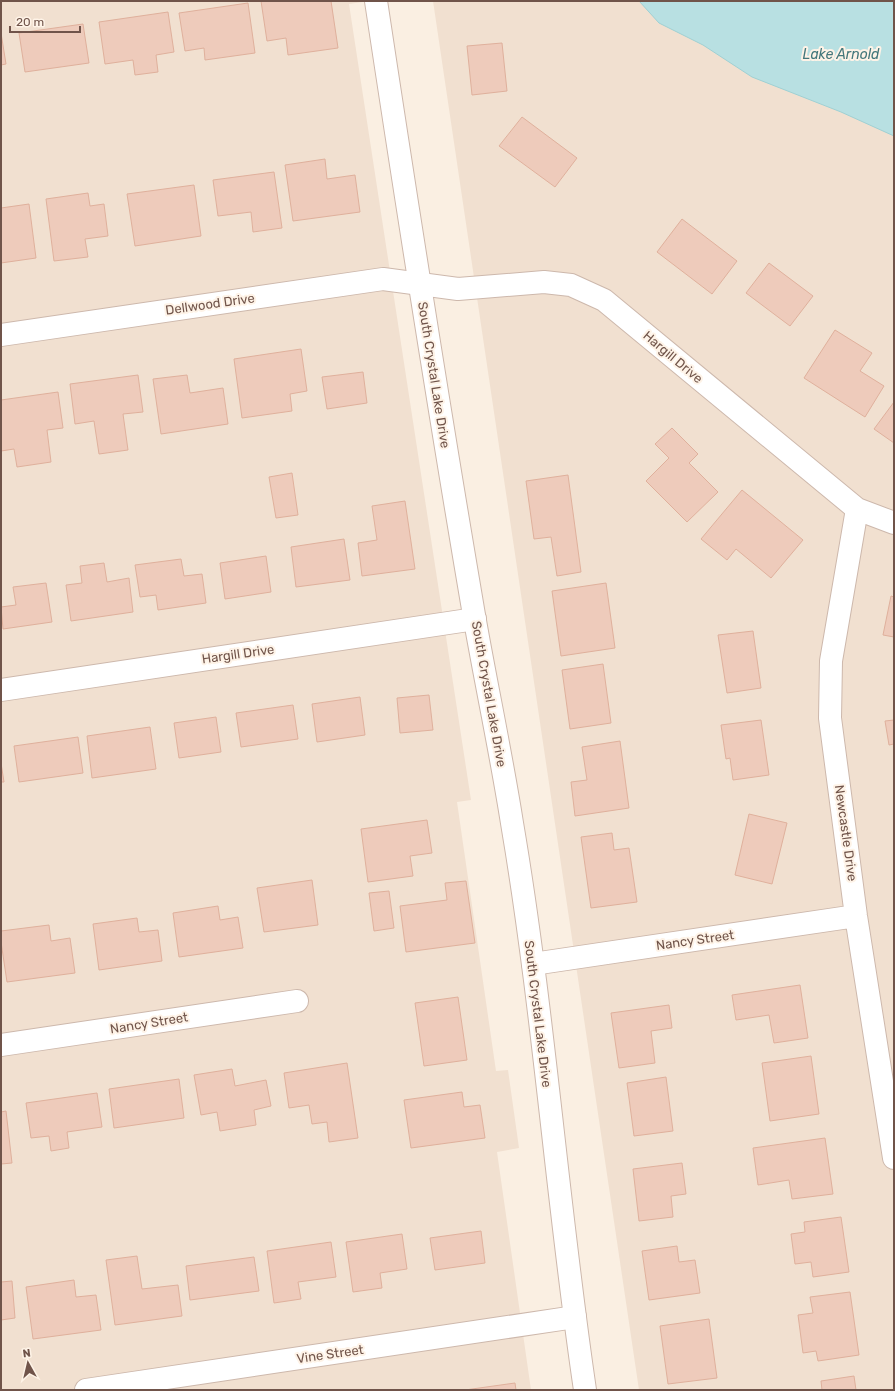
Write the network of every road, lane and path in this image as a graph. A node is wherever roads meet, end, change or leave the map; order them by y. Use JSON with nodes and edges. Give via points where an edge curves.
{"nodes":[{"id":1,"x":376,"y":1,"type":"edge"},
{"id":2,"x":419,"y":285,"type":"junction"},
{"id":3,"x":1,"y":336,"type":"edge"},
{"id":4,"x":856,"y":509,"type":"junction"},
{"id":5,"x":894,"y":523,"type":"edge"},
{"id":6,"x":475,"y":619,"type":"junction"},
{"id":7,"x":1,"y":690,"type":"edge"},
{"id":8,"x":856,"y":916,"type":"junction"},
{"id":9,"x":533,"y":964,"type":"junction"},
{"id":10,"x":297,"y":1001,"type":"dead end"},
{"id":11,"x":1,"y":1046,"type":"edge"},
{"id":12,"x":894,"y":1158,"type":"edge"},
{"id":13,"x":574,"y":1317,"type":"junction"},
{"id":14,"x":86,"y":1390,"type":"edge"},
{"id":15,"x":586,"y":1390,"type":"edge"}],
"edges":[{"from":1,"to":2,"type":"street","name":"South Crystal Lake Drive"},
{"from":2,"to":3,"type":"street","name":"Dellwood Drive","via":[[383,279]]},
{"from":2,"to":4,"type":"street","name":"Hargill Drive","via":[[458,289],[544,282],[571,285],[604,300]]},
{"from":2,"to":6,"type":"street","name":"South Crystal Lake Drive"},
{"from":4,"to":5,"type":"street","name":"Hargill Drive"},
{"from":4,"to":8,"type":"street","name":"Newcastle Drive","via":[[831,661],[830,718]]},
{"from":6,"to":7,"type":"street","name":"Hargill Drive"},
{"from":6,"to":9,"type":"street","name":"South Crystal Lake Drive","via":[[512,823]]},
{"from":8,"to":9,"type":"street","name":"Nancy Street"},
{"from":8,"to":12,"type":"street","name":"Newcastle Drive"},
{"from":9,"to":13,"type":"street","name":"South Crystal Lake Drive"},
{"from":10,"to":11,"type":"street","name":"Nancy Street"},
{"from":13,"to":14,"type":"street","name":"Vine Street"},
{"from":13,"to":15,"type":"street","name":"South Crystal Lake Drive"}]}
